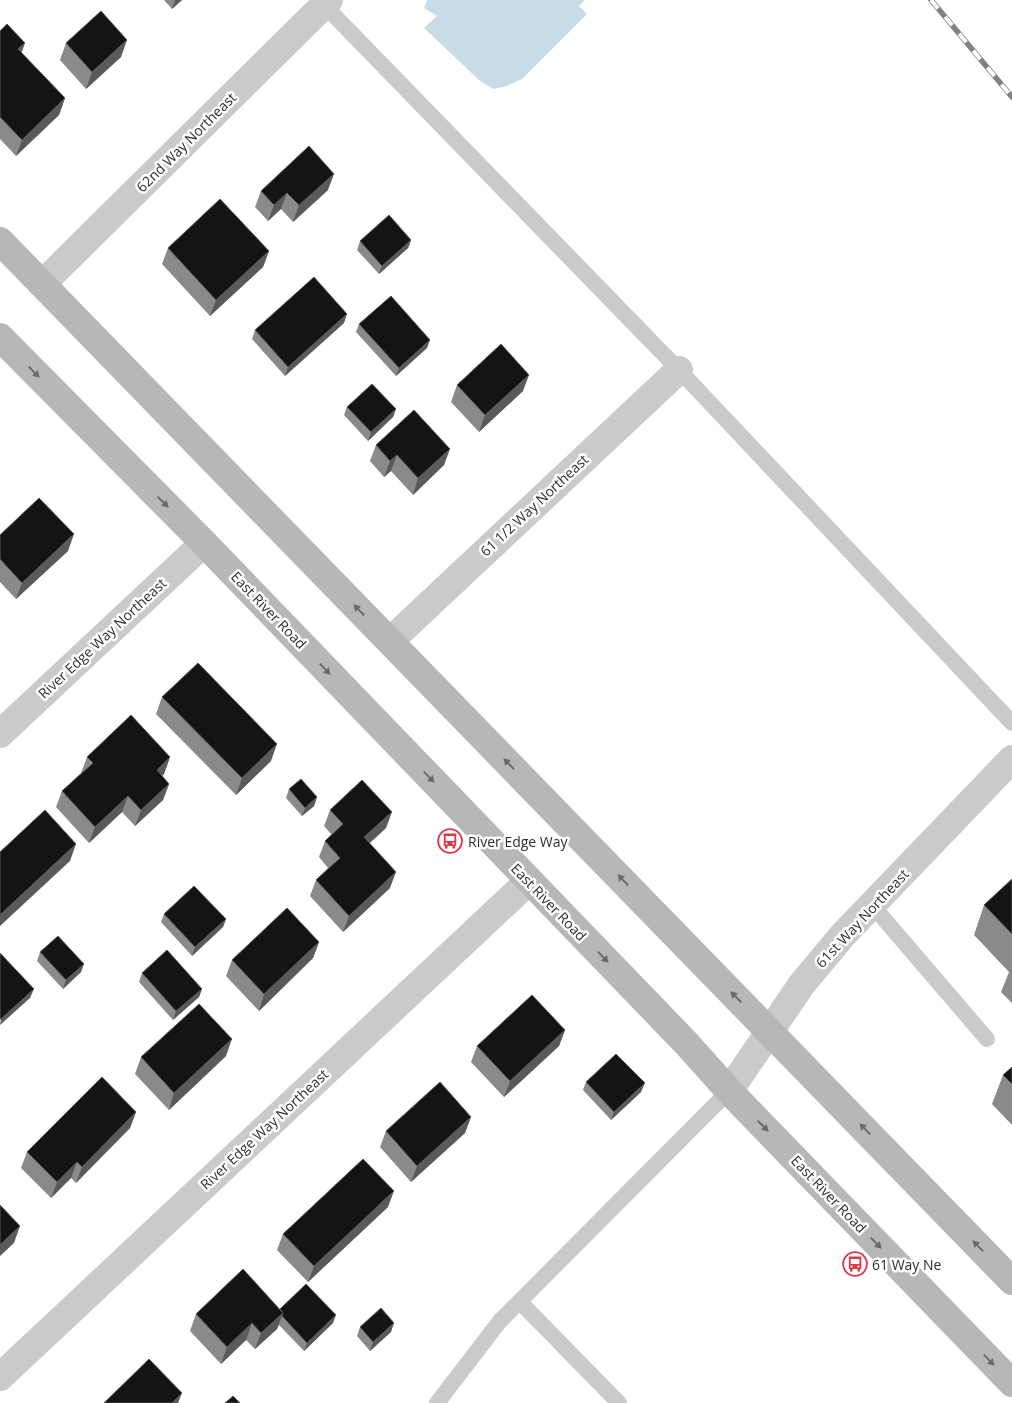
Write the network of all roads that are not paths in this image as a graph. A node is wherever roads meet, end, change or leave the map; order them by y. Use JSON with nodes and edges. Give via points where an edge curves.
{"nodes":[{"id":1,"x":327,"y":2,"type":"edge"},
{"id":2,"x":0,"y":241,"type":"edge"},
{"id":3,"x":42,"y":284,"type":"junction"},
{"id":4,"x":0,"y":337,"type":"edge"},
{"id":5,"x":679,"y":370,"type":"junction"},
{"id":6,"x":204,"y":542,"type":"junction"},
{"id":7,"x":390,"y":641,"type":"junction"},
{"id":8,"x":1012,"y":723,"type":"edge"},
{"id":9,"x":0,"y":734,"type":"edge"},
{"id":10,"x":1012,"y":760,"type":"edge"},
{"id":11,"x":529,"y":881,"type":"junction"},
{"id":12,"x":872,"y":905,"type":"junction"},
{"id":13,"x":770,"y":1031,"type":"junction"},
{"id":14,"x":987,"y":1039,"type":"dead end"},
{"id":15,"x":729,"y":1091,"type":"junction"},
{"id":16,"x":1012,"y":1281,"type":"edge"},
{"id":17,"x":520,"y":1302,"type":"junction"},
{"id":18,"x":0,"y":1377,"type":"edge"},
{"id":19,"x":1012,"y":1383,"type":"edge"},
{"id":20,"x":437,"y":1403,"type":"edge"},
{"id":21,"x":619,"y":1403,"type":"edge"}],
"edges":[{"from":1,"to":3,"type":"street","name":"62nd Way Northeast"},
{"from":1,"to":5,"type":"lane"},
{"from":2,"to":3,"type":"main road"},
{"from":7,"to":3,"type":"main road","one_way":true},
{"from":4,"to":6,"type":"main road","name":"East River Road","one_way":true},
{"from":5,"to":7,"type":"street","name":"61 1/2 Way Northeast"},
{"from":5,"to":8,"type":"lane"},
{"from":6,"to":9,"type":"street","name":"River Edge Way Northeast"},
{"from":6,"to":11,"type":"main road","name":"East River Road","one_way":true},
{"from":13,"to":7,"type":"main road","one_way":true},
{"from":10,"to":12,"type":"street","name":"61st Way Northeast"},
{"from":11,"to":15,"type":"main road","name":"East River Road","one_way":true},
{"from":11,"to":18,"type":"street","name":"River Edge Way Northeast"},
{"from":12,"to":13,"type":"street","name":"61st Way Northeast","via":[[802,984]]},
{"from":12,"to":14,"type":"lane"},
{"from":13,"to":15,"type":"street","name":"61st Way Northeast"},
{"from":16,"to":13,"type":"main road","one_way":true},
{"from":15,"to":17,"type":"lane"},
{"from":15,"to":19,"type":"main road","name":"East River Road","one_way":true},
{"from":17,"to":20,"type":"lane","via":[[500,1321]]},
{"from":17,"to":21,"type":"lane"}]}
